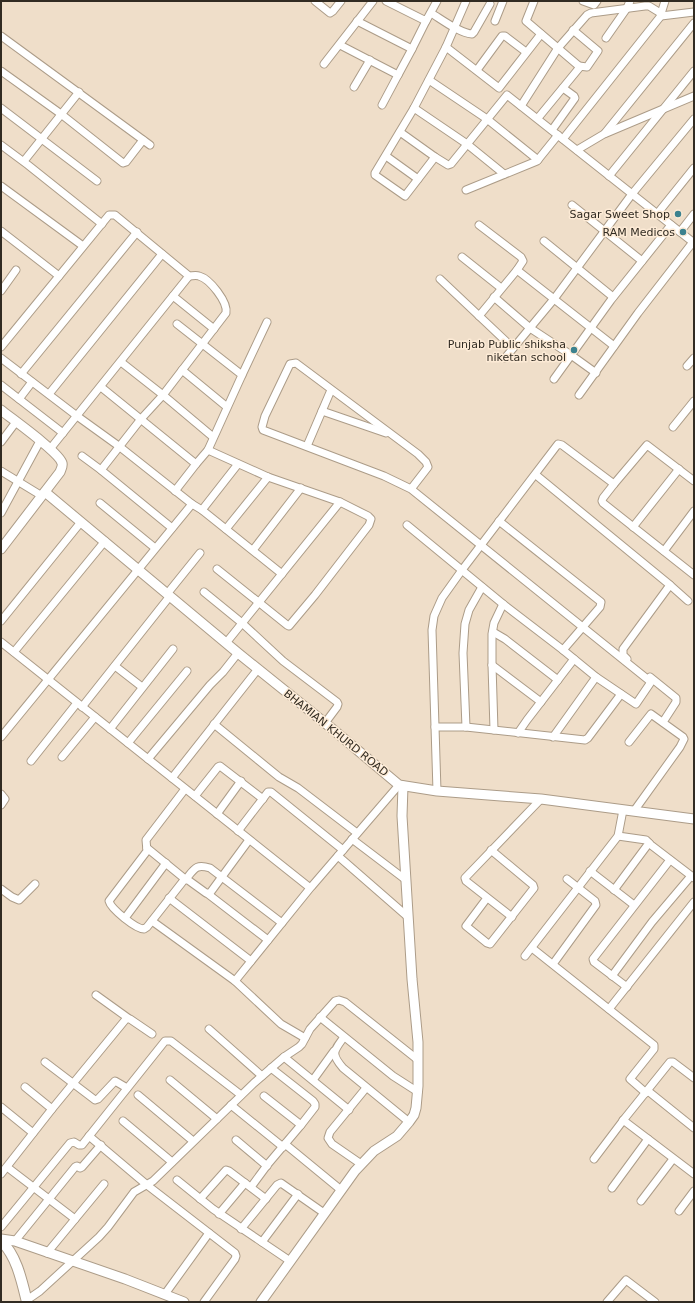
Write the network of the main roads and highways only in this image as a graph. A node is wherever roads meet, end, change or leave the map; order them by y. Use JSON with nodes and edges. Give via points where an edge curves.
{"nodes":[{"id":1,"x":1,"y":1240,"type":"edge"},
{"id":2,"x":27,"y":1301,"type":"edge"}],
"edges":[{"from":1,"to":2,"type":"main road","via":[[13,1257]]}]}
